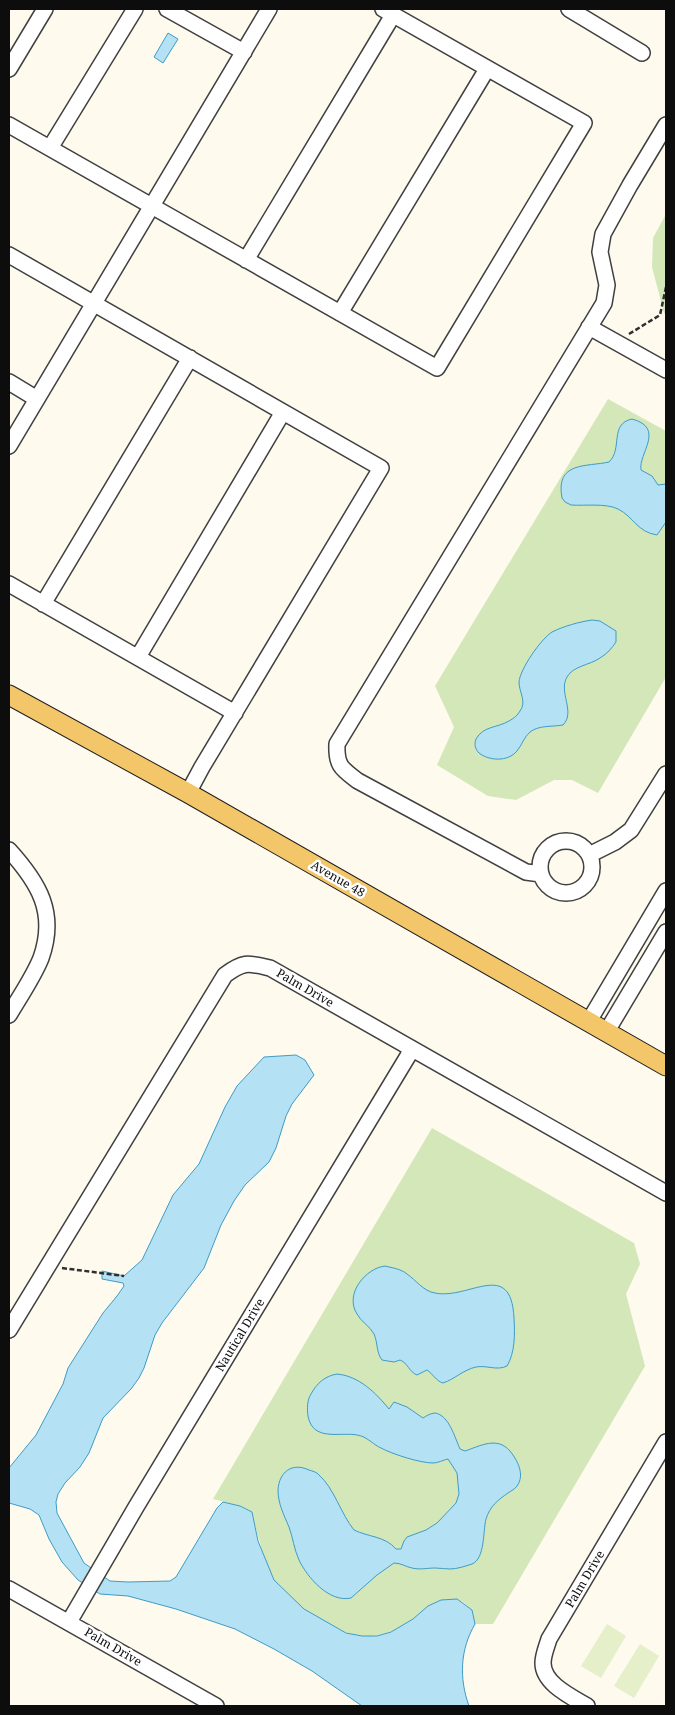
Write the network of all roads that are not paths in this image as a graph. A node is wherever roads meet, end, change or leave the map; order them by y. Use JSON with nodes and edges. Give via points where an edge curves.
{"nodes":[{"id":1,"x":46,"y":9,"type":"edge"},
{"id":2,"x":134,"y":9,"type":"edge"},
{"id":3,"x":167,"y":9,"type":"edge"},
{"id":4,"x":270,"y":9,"type":"edge"},
{"id":5,"x":569,"y":9,"type":"edge"},
{"id":6,"x":388,"y":12,"type":"edge"},
{"id":7,"x":244,"y":52,"type":"junction"},
{"id":8,"x":642,"y":53,"type":"dead end"},
{"id":9,"x":9,"y":69,"type":"edge"},
{"id":10,"x":487,"y":69,"type":"junction"},
{"id":11,"x":9,"y":125,"type":"edge"},
{"id":12,"x":666,"y":125,"type":"edge"},
{"id":13,"x":50,"y":148,"type":"junction"},
{"id":14,"x":152,"y":206,"type":"junction"},
{"id":15,"x":9,"y":255,"type":"edge"},
{"id":16,"x":246,"y":260,"type":"junction"},
{"id":17,"x":94,"y":304,"type":"junction"},
{"id":18,"x":340,"y":313,"type":"junction"},
{"id":19,"x":589,"y":327,"type":"junction"},
{"id":20,"x":190,"y":358,"type":"junction"},
{"id":21,"x":666,"y":370,"type":"edge"},
{"id":22,"x":9,"y":382,"type":"edge"},
{"id":23,"x":37,"y":398,"type":"junction"},
{"id":24,"x":283,"y":412,"type":"junction"},
{"id":25,"x":9,"y":446,"type":"edge"},
{"id":26,"x":9,"y":584,"type":"edge"},
{"id":27,"x":43,"y":604,"type":"junction"},
{"id":28,"x":138,"y":657,"type":"junction"},
{"id":29,"x":9,"y":695,"type":"edge"},
{"id":30,"x":235,"y":713,"type":"junction"},
{"id":31,"x":666,"y":774,"type":"edge"},
{"id":32,"x":188,"y":793,"type":"junction"},
{"id":33,"x":9,"y":850,"type":"edge"},
{"id":34,"x":589,"y":854,"type":"junction"},
{"id":35,"x":541,"y":874,"type":"junction"},
{"id":36,"x":666,"y":891,"type":"edge"},
{"id":37,"x":666,"y":932,"type":"edge"},
{"id":38,"x":9,"y":1016,"type":"edge"},
{"id":39,"x":589,"y":1021,"type":"junction"},
{"id":40,"x":607,"y":1032,"type":"junction"},
{"id":41,"x":411,"y":1048,"type":"junction"},
{"id":42,"x":666,"y":1066,"type":"edge"},
{"id":43,"x":666,"y":1194,"type":"edge"},
{"id":44,"x":9,"y":1330,"type":"edge"},
{"id":45,"x":665,"y":1447,"type":"edge"},
{"id":46,"x":9,"y":1589,"type":"edge"},
{"id":47,"x":69,"y":1622,"type":"junction"},
{"id":48,"x":216,"y":1706,"type":"edge"},
{"id":49,"x":587,"y":1706,"type":"edge"}],
"edges":[{"from":1,"to":9,"type":"street"},
{"from":2,"to":13,"type":"street"},
{"from":3,"to":7,"type":"street"},
{"from":4,"to":7,"type":"street"},
{"from":5,"to":8,"type":"street"},
{"from":6,"to":10,"type":"street"},
{"from":6,"to":16,"type":"street"},
{"from":7,"to":14,"type":"street"},
{"from":10,"to":18,"type":"street"},
{"from":10,"to":18,"type":"street","via":[[584,123],[438,368]]},
{"from":11,"to":13,"type":"street"},
{"from":12,"to":19,"type":"street","via":[[603,234],[600,252],[606,294]]},
{"from":13,"to":14,"type":"street"},
{"from":14,"to":16,"type":"street"},
{"from":14,"to":17,"type":"street"},
{"from":15,"to":17,"type":"street"},
{"from":16,"to":18,"type":"street"},
{"from":17,"to":20,"type":"street"},
{"from":17,"to":23,"type":"street"},
{"from":19,"to":21,"type":"street"},
{"from":19,"to":35,"type":"street","via":[[337,744],[342,768],[358,781],[526,872]]},
{"from":20,"to":24,"type":"street"},
{"from":20,"to":27,"type":"street"},
{"from":22,"to":23,"type":"street"},
{"from":23,"to":25,"type":"street"},
{"from":24,"to":28,"type":"street"},
{"from":24,"to":30,"type":"street","via":[[381,468]]},
{"from":26,"to":27,"type":"street"},
{"from":27,"to":28,"type":"street"},
{"from":28,"to":30,"type":"street"},
{"from":29,"to":32,"type":"main road","name":"Avenue 48"},
{"from":30,"to":32,"type":"street"},
{"from":31,"to":34,"type":"street","via":[[631,830]]},
{"from":32,"to":39,"type":"main road","name":"Avenue 48"},
{"from":33,"to":38,"type":"street","via":[[34,880],[46,906],[48,933],[40,959]]},
{"from":34,"to":35,"type":"street","via":[[577,843],[552,844],[542,857]]},
{"from":34,"to":35,"type":"street","via":[[592,872],[589,880],[576,891],[559,892],[544,882]]},
{"from":36,"to":39,"type":"street"},
{"from":37,"to":40,"type":"street"},
{"from":39,"to":40,"type":"main road","name":"Avenue 48"},
{"from":40,"to":42,"type":"main road","name":"Avenue 48"},
{"from":41,"to":43,"type":"street","name":"Palm Drive"},
{"from":41,"to":44,"type":"street","name":"Palm Drive","via":[[270,968],[248,963],[225,975]]},
{"from":41,"to":47,"type":"street","name":"Nautical Drive"},
{"from":45,"to":49,"type":"street","name":"Palm Drive","via":[[549,1639],[543,1664],[549,1678],[556,1687]]},
{"from":46,"to":47,"type":"street","name":"Palm Drive"},
{"from":47,"to":48,"type":"street","name":"Palm Drive"}]}
